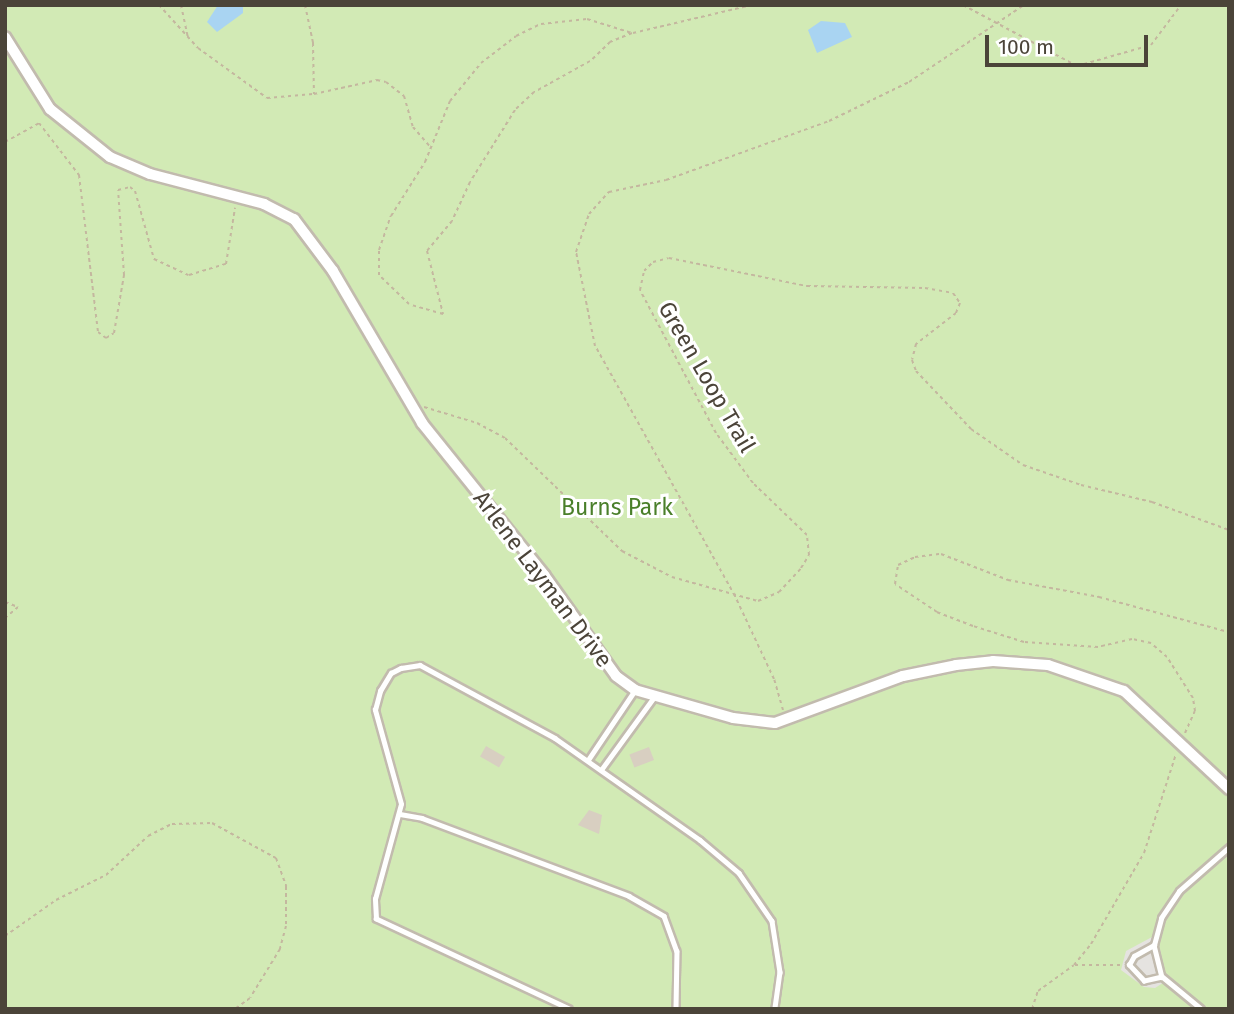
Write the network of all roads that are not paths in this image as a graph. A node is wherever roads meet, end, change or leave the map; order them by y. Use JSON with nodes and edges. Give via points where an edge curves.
{"nodes":[{"id":1,"x":5,"y":37,"type":"edge"},
{"id":2,"x":635,"y":690,"type":"junction"},
{"id":3,"x":654,"y":696,"type":"junction"},
{"id":4,"x":588,"y":760,"type":"junction"},
{"id":5,"x":601,"y":770,"type":"junction"},
{"id":6,"x":1229,"y":789,"type":"edge"},
{"id":7,"x":400,"y":814,"type":"junction"},
{"id":8,"x":1229,"y":847,"type":"edge"},
{"id":9,"x":1154,"y":945,"type":"junction"},
{"id":10,"x":1161,"y":977,"type":"junction"},
{"id":11,"x":569,"y":1009,"type":"edge"},
{"id":12,"x":676,"y":1009,"type":"edge"},
{"id":13,"x":775,"y":1009,"type":"edge"},
{"id":14,"x":1201,"y":1009,"type":"edge"}],
"edges":[{"from":1,"to":2,"type":"street","name":"Arlene Layman Drive","via":[[50,109],[110,157],[150,174],[264,204],[294,219],[350,298],[405,398],[616,676]]},
{"from":2,"to":3,"type":"street","name":"Arlene Layman Drive"},
{"from":2,"to":4,"type":"lane"},
{"from":3,"to":5,"type":"lane"},
{"from":3,"to":6,"type":"street","name":"Arlene Layman Drive","via":[[733,718],[787,721],[903,676],[965,663],[1021,662],[1108,683],[1181,740]]},
{"from":4,"to":5,"type":"lane"},
{"from":4,"to":7,"type":"lane","via":[[421,665],[401,668],[391,673],[380,691],[376,710]]},
{"from":5,"to":13,"type":"lane","via":[[700,840],[758,896],[778,944]]},
{"from":7,"to":11,"type":"lane","via":[[379,886],[376,919]]},
{"from":7,"to":12,"type":"lane","via":[[422,818],[629,896],[664,916],[677,951]]},
{"from":8,"to":9,"type":"lane","via":[[1179,891],[1161,918]]},
{"from":9,"to":10,"type":"lane"},
{"from":9,"to":10,"type":"lane","via":[[1133,956],[1129,965],[1144,981]]},
{"from":10,"to":14,"type":"lane"}]}
